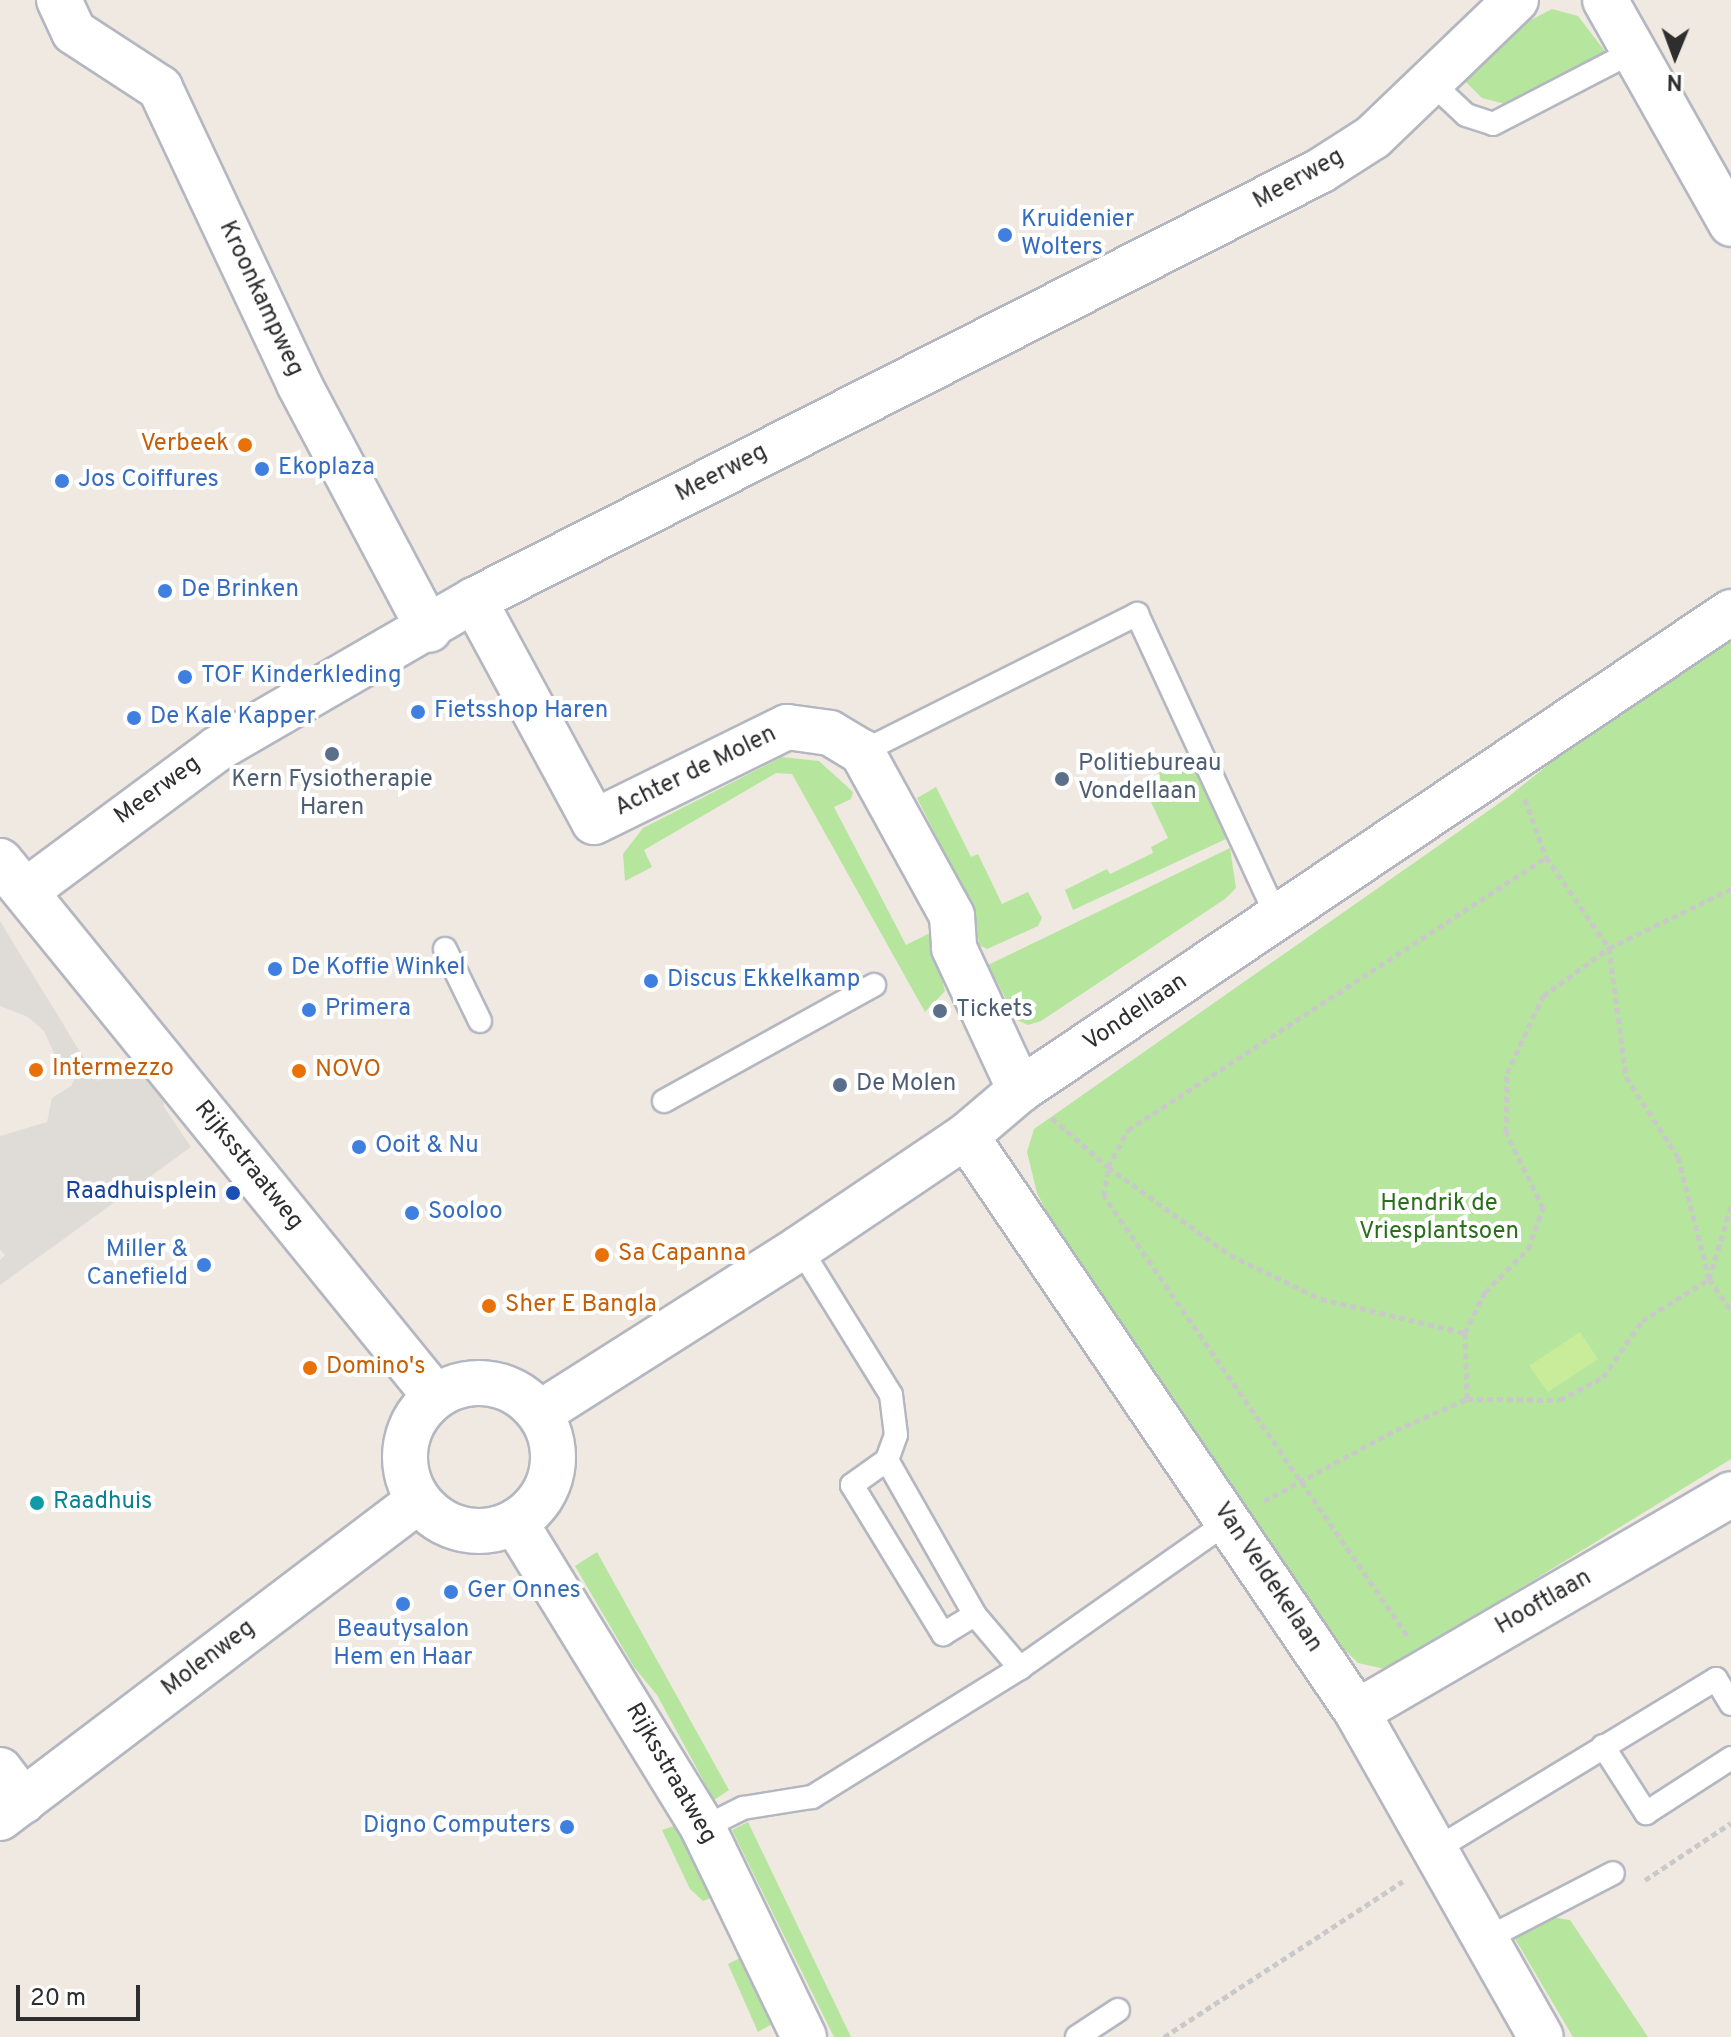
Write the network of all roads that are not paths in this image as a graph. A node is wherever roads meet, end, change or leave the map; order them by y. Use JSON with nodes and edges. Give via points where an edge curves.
{"nodes":[{"id":1,"x":59,"y":0,"type":"edge"},
{"id":2,"x":1516,"y":0,"type":"edge"},
{"id":3,"x":1605,"y":0,"type":"edge"},
{"id":4,"x":1636,"y":50,"type":"junction"},
{"id":5,"x":1433,"y":84,"type":"junction"},
{"id":6,"x":1731,"y":224,"type":"edge"},
{"id":7,"x":474,"y":600,"type":"junction"},
{"id":8,"x":1731,"y":612,"type":"edge"},
{"id":9,"x":429,"y":630,"type":"junction"},
{"id":10,"x":862,"y":752,"type":"junction"},
{"id":11,"x":13,"y":876,"type":"edge"},
{"id":12,"x":1278,"y":919,"type":"junction"},
{"id":13,"x":445,"y":949,"type":"dead end"},
{"id":14,"x":874,"y":985,"type":"dead end"},
{"id":15,"x":480,"y":1021,"type":"dead end"},
{"id":16,"x":1020,"y":1090,"type":"junction"},
{"id":17,"x":664,"y":1101,"type":"dead end"},
{"id":18,"x":966,"y":1136,"type":"junction"},
{"id":19,"x":800,"y":1248,"type":"junction"},
{"id":20,"x":435,"y":1396,"type":"junction"},
{"id":21,"x":540,"y":1413,"type":"junction"},
{"id":22,"x":887,"y":1460,"type":"junction"},
{"id":23,"x":1731,"y":1494,"type":"edge"},
{"id":24,"x":418,"y":1501,"type":"junction"},
{"id":25,"x":515,"y":1522,"type":"junction"},
{"id":26,"x":1228,"y":1522,"type":"junction"},
{"id":27,"x":975,"y":1615,"type":"junction"},
{"id":28,"x":1020,"y":1668,"type":"junction"},
{"id":29,"x":1731,"y":1704,"type":"edge"},
{"id":30,"x":1357,"y":1712,"type":"junction"},
{"id":31,"x":1603,"y":1746,"type":"junction"},
{"id":32,"x":1731,"y":1758,"type":"edge"},
{"id":33,"x":8,"y":1796,"type":"edge"},
{"id":34,"x":703,"y":1828,"type":"junction"},
{"id":35,"x":1435,"y":1855,"type":"junction"},
{"id":36,"x":1613,"y":1873,"type":"dead end"},
{"id":37,"x":1484,"y":1940,"type":"junction"},
{"id":38,"x":1118,"y":2010,"type":"dead end"},
{"id":39,"x":804,"y":2037,"type":"edge"},
{"id":40,"x":1077,"y":2037,"type":"edge"},
{"id":41,"x":1541,"y":2037,"type":"edge"}],
"edges":[{"from":1,"to":9,"type":"street","name":"Kroonkampweg","via":[[74,32],[160,88],[299,384]]},
{"from":2,"to":5,"type":"street","name":"Meerweg"},
{"from":3,"to":4,"type":"street"},
{"from":4,"to":5,"type":"lane","via":[[1493,124],[1466,115]]},
{"from":4,"to":6,"type":"street"},
{"from":5,"to":7,"type":"street","name":"Meerweg","via":[[1373,137],[1320,171]]},
{"from":7,"to":9,"type":"street","name":"Meerweg"},
{"from":7,"to":10,"type":"street","name":"Achter de Molen","via":[[594,822],[787,727],[830,733]]},
{"from":8,"to":12,"type":"street","name":"Vondellaan"},
{"from":9,"to":11,"type":"street","name":"Meerweg","via":[[217,749]]},
{"from":10,"to":12,"type":"lane","via":[[1137,614]]},
{"from":10,"to":16,"type":"street","via":[[952,916],[954,948]]},
{"from":11,"to":20,"type":"street","name":"Rijksstraatweg"},
{"from":12,"to":16,"type":"street","name":"Vondellaan"},
{"from":13,"to":15,"type":"lane"},
{"from":14,"to":17,"type":"lane"},
{"from":16,"to":18,"type":"street","name":"Vondellaan"},
{"from":18,"to":19,"type":"street","name":"Vondellaan"},
{"from":18,"to":26,"type":"street","name":"Van Veldekelaan"},
{"from":19,"to":21,"type":"street","name":"Vondellaan"},
{"from":19,"to":22,"type":"lane","via":[[891,1395],[896,1435]]},
{"from":20,"to":21,"type":"street","via":[[479,1382],[523,1396]]},
{"from":20,"to":24,"type":"street","via":[[410,1426],[405,1445],[404,1465]]},
{"from":21,"to":25,"type":"street","via":[[551,1435],[554,1461],[535,1507]]},
{"from":22,"to":27,"type":"lane"},
{"from":22,"to":27,"type":"lane","via":[[852,1485],[943,1634]]},
{"from":23,"to":30,"type":"street","name":"Hooftlaan"},
{"from":24,"to":25,"type":"street","via":[[452,1527],[494,1530]]},
{"from":24,"to":33,"type":"street","name":"Molenweg"},
{"from":25,"to":34,"type":"street","name":"Rijksstraatweg"},
{"from":26,"to":28,"type":"lane"},
{"from":26,"to":30,"type":"street","name":"Van Veldekelaan"},
{"from":27,"to":28,"type":"lane"},
{"from":28,"to":34,"type":"lane","via":[[812,1797],[743,1808]]},
{"from":29,"to":31,"type":"lane","via":[[1716,1679]]},
{"from":30,"to":35,"type":"street","name":"Van Veldekelaan"},
{"from":31,"to":32,"type":"lane","via":[[1646,1813]]},
{"from":31,"to":35,"type":"lane"},
{"from":34,"to":39,"type":"street","name":"Rijksstraatweg"},
{"from":35,"to":37,"type":"street","name":"Van Veldekelaan"},
{"from":36,"to":37,"type":"lane"},
{"from":37,"to":41,"type":"street","name":"Van Veldekelaan"},
{"from":38,"to":40,"type":"lane"}]}
